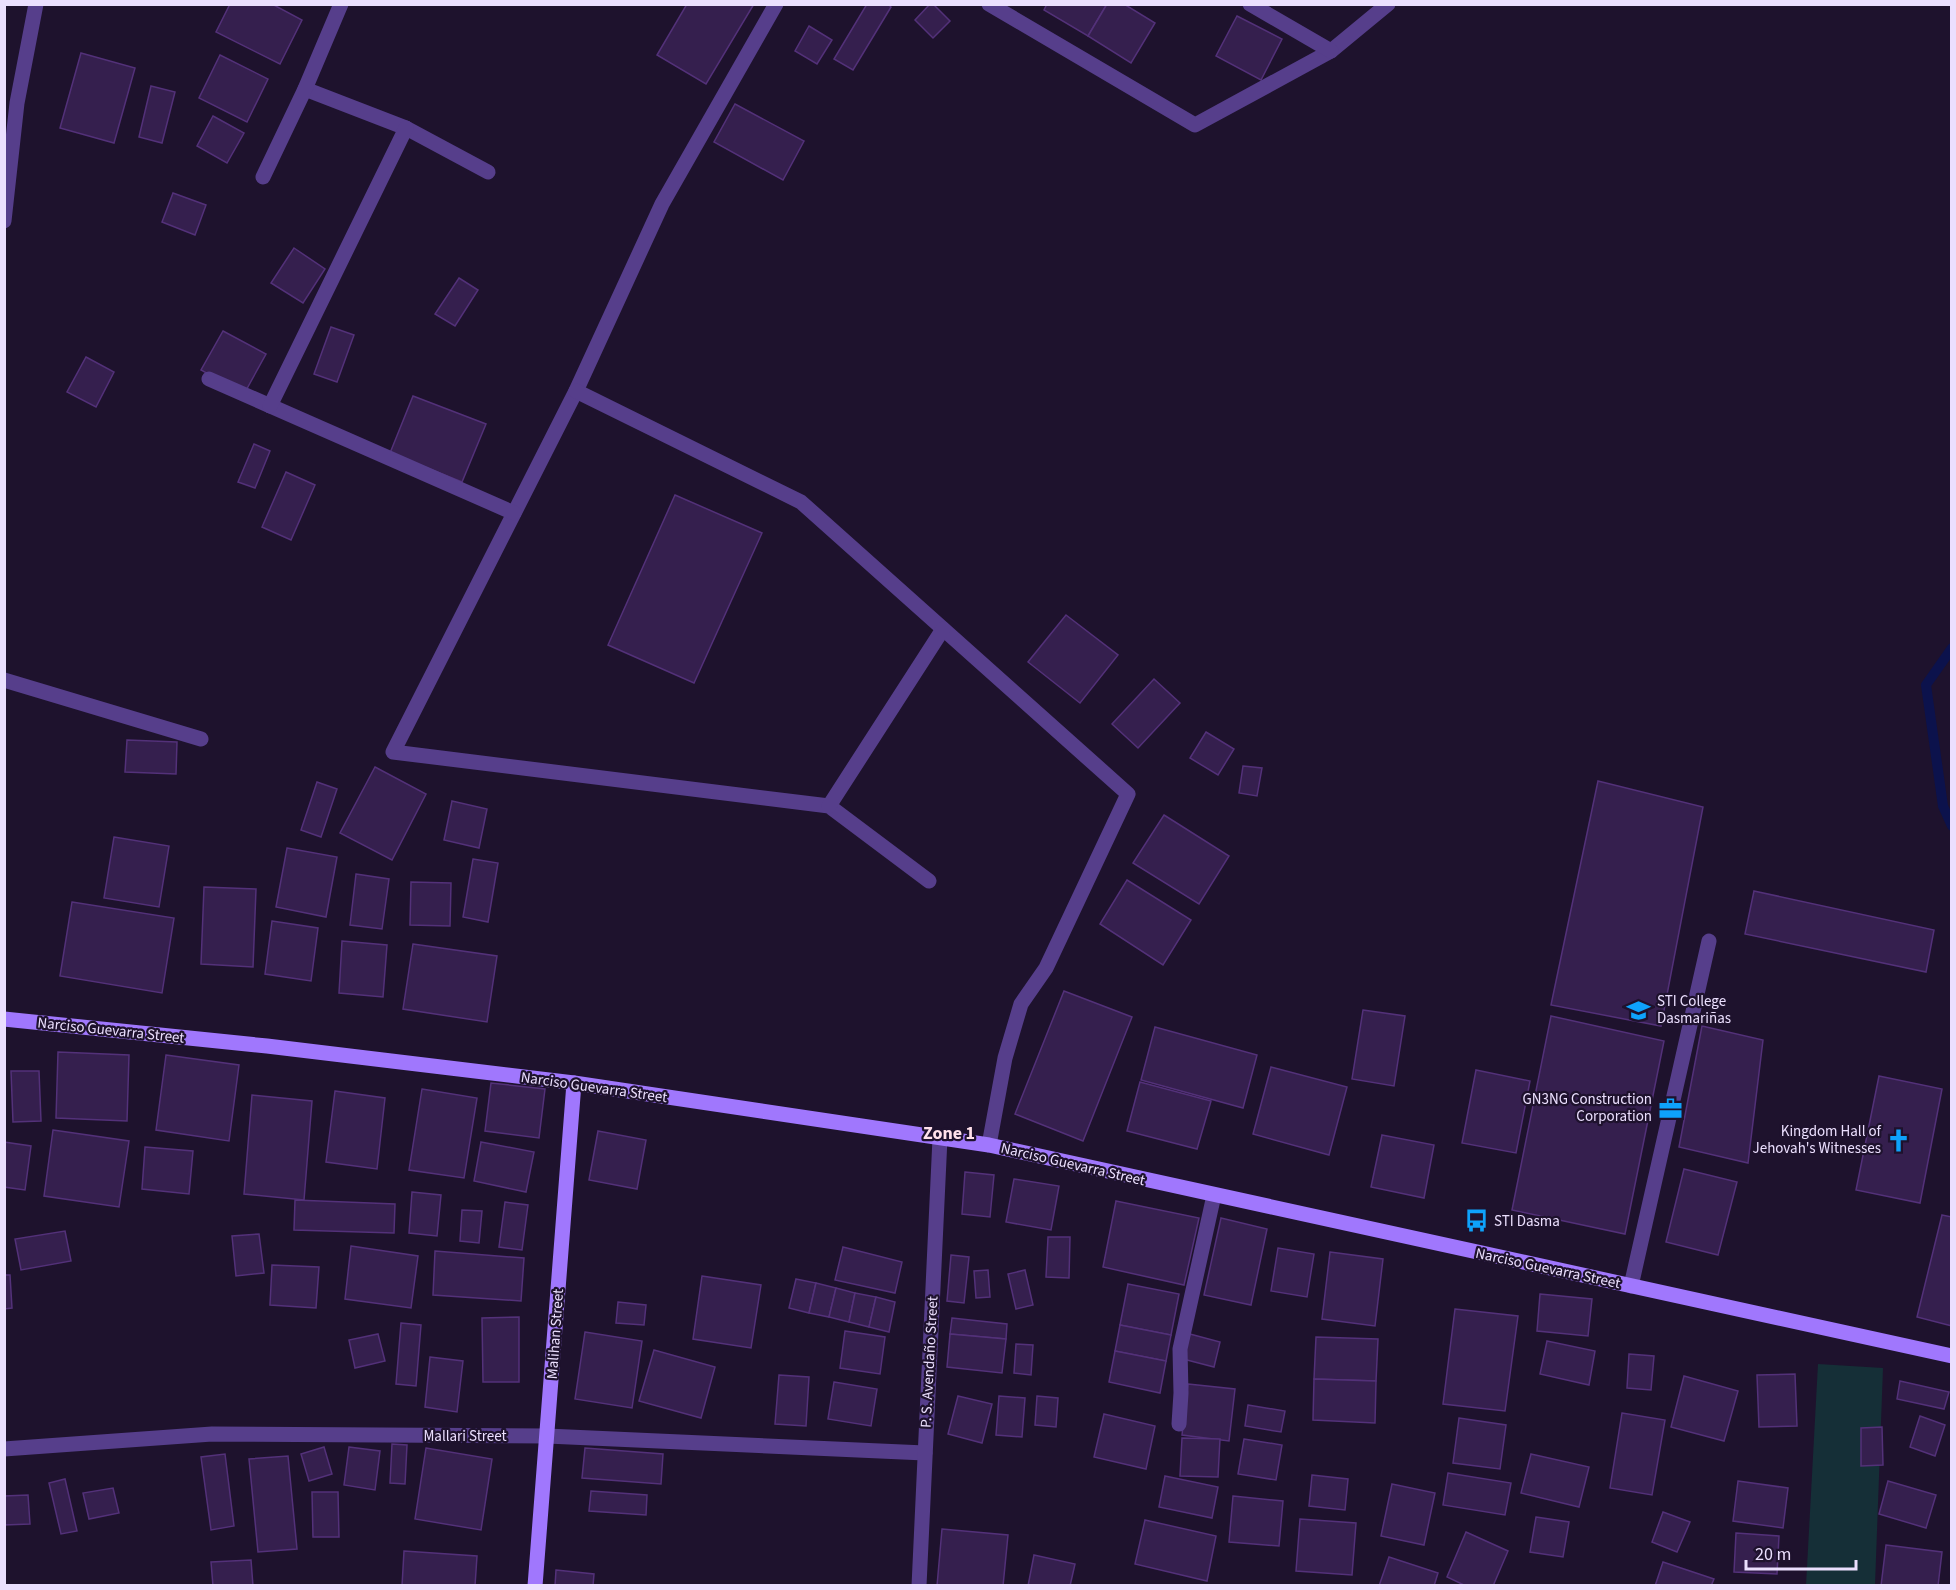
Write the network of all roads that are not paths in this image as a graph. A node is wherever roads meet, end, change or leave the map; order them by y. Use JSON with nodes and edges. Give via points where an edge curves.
{"nodes":[{"id":1,"x":36,"y":4,"type":"edge"},
{"id":2,"x":341,"y":4,"type":"edge"},
{"id":3,"x":776,"y":4,"type":"edge"},
{"id":4,"x":988,"y":4,"type":"edge"},
{"id":5,"x":1250,"y":4,"type":"edge"},
{"id":6,"x":1388,"y":4,"type":"edge"},
{"id":7,"x":1331,"y":51,"type":"junction"},
{"id":8,"x":305,"y":89,"type":"junction"},
{"id":9,"x":11,"y":103,"type":"edge"},
{"id":10,"x":406,"y":128,"type":"junction"},
{"id":11,"x":488,"y":172,"type":"dead end"},
{"id":12,"x":263,"y":177,"type":"dead end"},
{"id":13,"x":4,"y":221,"type":"edge"},
{"id":14,"x":208,"y":380,"type":"dead end"},
{"id":15,"x":576,"y":392,"type":"junction"},
{"id":16,"x":270,"y":406,"type":"junction"},
{"id":17,"x":514,"y":513,"type":"junction"},
{"id":18,"x":943,"y":629,"type":"junction"},
{"id":19,"x":4,"y":680,"type":"edge"},
{"id":20,"x":201,"y":739,"type":"dead end"},
{"id":21,"x":829,"y":806,"type":"junction"},
{"id":22,"x":929,"y":881,"type":"dead end"},
{"id":23,"x":1709,"y":941,"type":"dead end"},
{"id":24,"x":4,"y":1019,"type":"edge"},
{"id":25,"x":574,"y":1083,"type":"junction"},
{"id":26,"x":940,"y":1138,"type":"junction"},
{"id":27,"x":989,"y":1145,"type":"junction"},
{"id":28,"x":1214,"y":1195,"type":"junction"},
{"id":29,"x":1631,"y":1286,"type":"junction"},
{"id":30,"x":1952,"y":1356,"type":"edge"},
{"id":31,"x":1179,"y":1424,"type":"dead end"},
{"id":32,"x":547,"y":1436,"type":"junction"},
{"id":33,"x":4,"y":1449,"type":"edge"},
{"id":34,"x":925,"y":1453,"type":"junction"},
{"id":35,"x":535,"y":1586,"type":"edge"},
{"id":36,"x":919,"y":1586,"type":"edge"}],
"edges":[{"from":1,"to":9,"type":"street"},
{"from":2,"to":8,"type":"street"},
{"from":3,"to":15,"type":"street","via":[[662,204]]},
{"from":4,"to":7,"type":"street","via":[[1195,124]]},
{"from":5,"to":7,"type":"street"},
{"from":6,"to":7,"type":"street"},
{"from":8,"to":10,"type":"street"},
{"from":8,"to":12,"type":"street"},
{"from":9,"to":13,"type":"street"},
{"from":10,"to":11,"type":"street"},
{"from":10,"to":16,"type":"street"},
{"from":14,"to":16,"type":"street"},
{"from":15,"to":17,"type":"street"},
{"from":15,"to":18,"type":"street","via":[[801,502]]},
{"from":16,"to":17,"type":"street"},
{"from":17,"to":21,"type":"street","via":[[393,752]]},
{"from":18,"to":21,"type":"street"},
{"from":18,"to":27,"type":"street","via":[[1128,794],[1046,968],[1021,1004],[1005,1058]]},
{"from":19,"to":20,"type":"street"},
{"from":21,"to":22,"type":"street"},
{"from":23,"to":29,"type":"street"},
{"from":24,"to":25,"type":"street","name":"Narciso Guevarra Street"},
{"from":25,"to":26,"type":"street","name":"Narciso Guevarra Street"},
{"from":25,"to":32,"type":"street","name":"Malihan Street"},
{"from":26,"to":27,"type":"street","name":"Narciso Guevarra Street"},
{"from":26,"to":34,"type":"street","name":"P. S. Avendaño Street"},
{"from":27,"to":28,"type":"street","name":"Narciso Guevarra Street"},
{"from":28,"to":29,"type":"street","name":"Narciso Guevarra Street"},
{"from":28,"to":31,"type":"street","via":[[1180,1349]]},
{"from":29,"to":30,"type":"street","name":"Narciso Guevarra Street"},
{"from":32,"to":33,"type":"street","name":"Mallari Street","via":[[212,1434]]},
{"from":32,"to":34,"type":"street","name":"Mallari Street"},
{"from":32,"to":35,"type":"street","name":"Malihan Street"},
{"from":34,"to":36,"type":"street","name":"P. S. Avendaño Street"}]}
